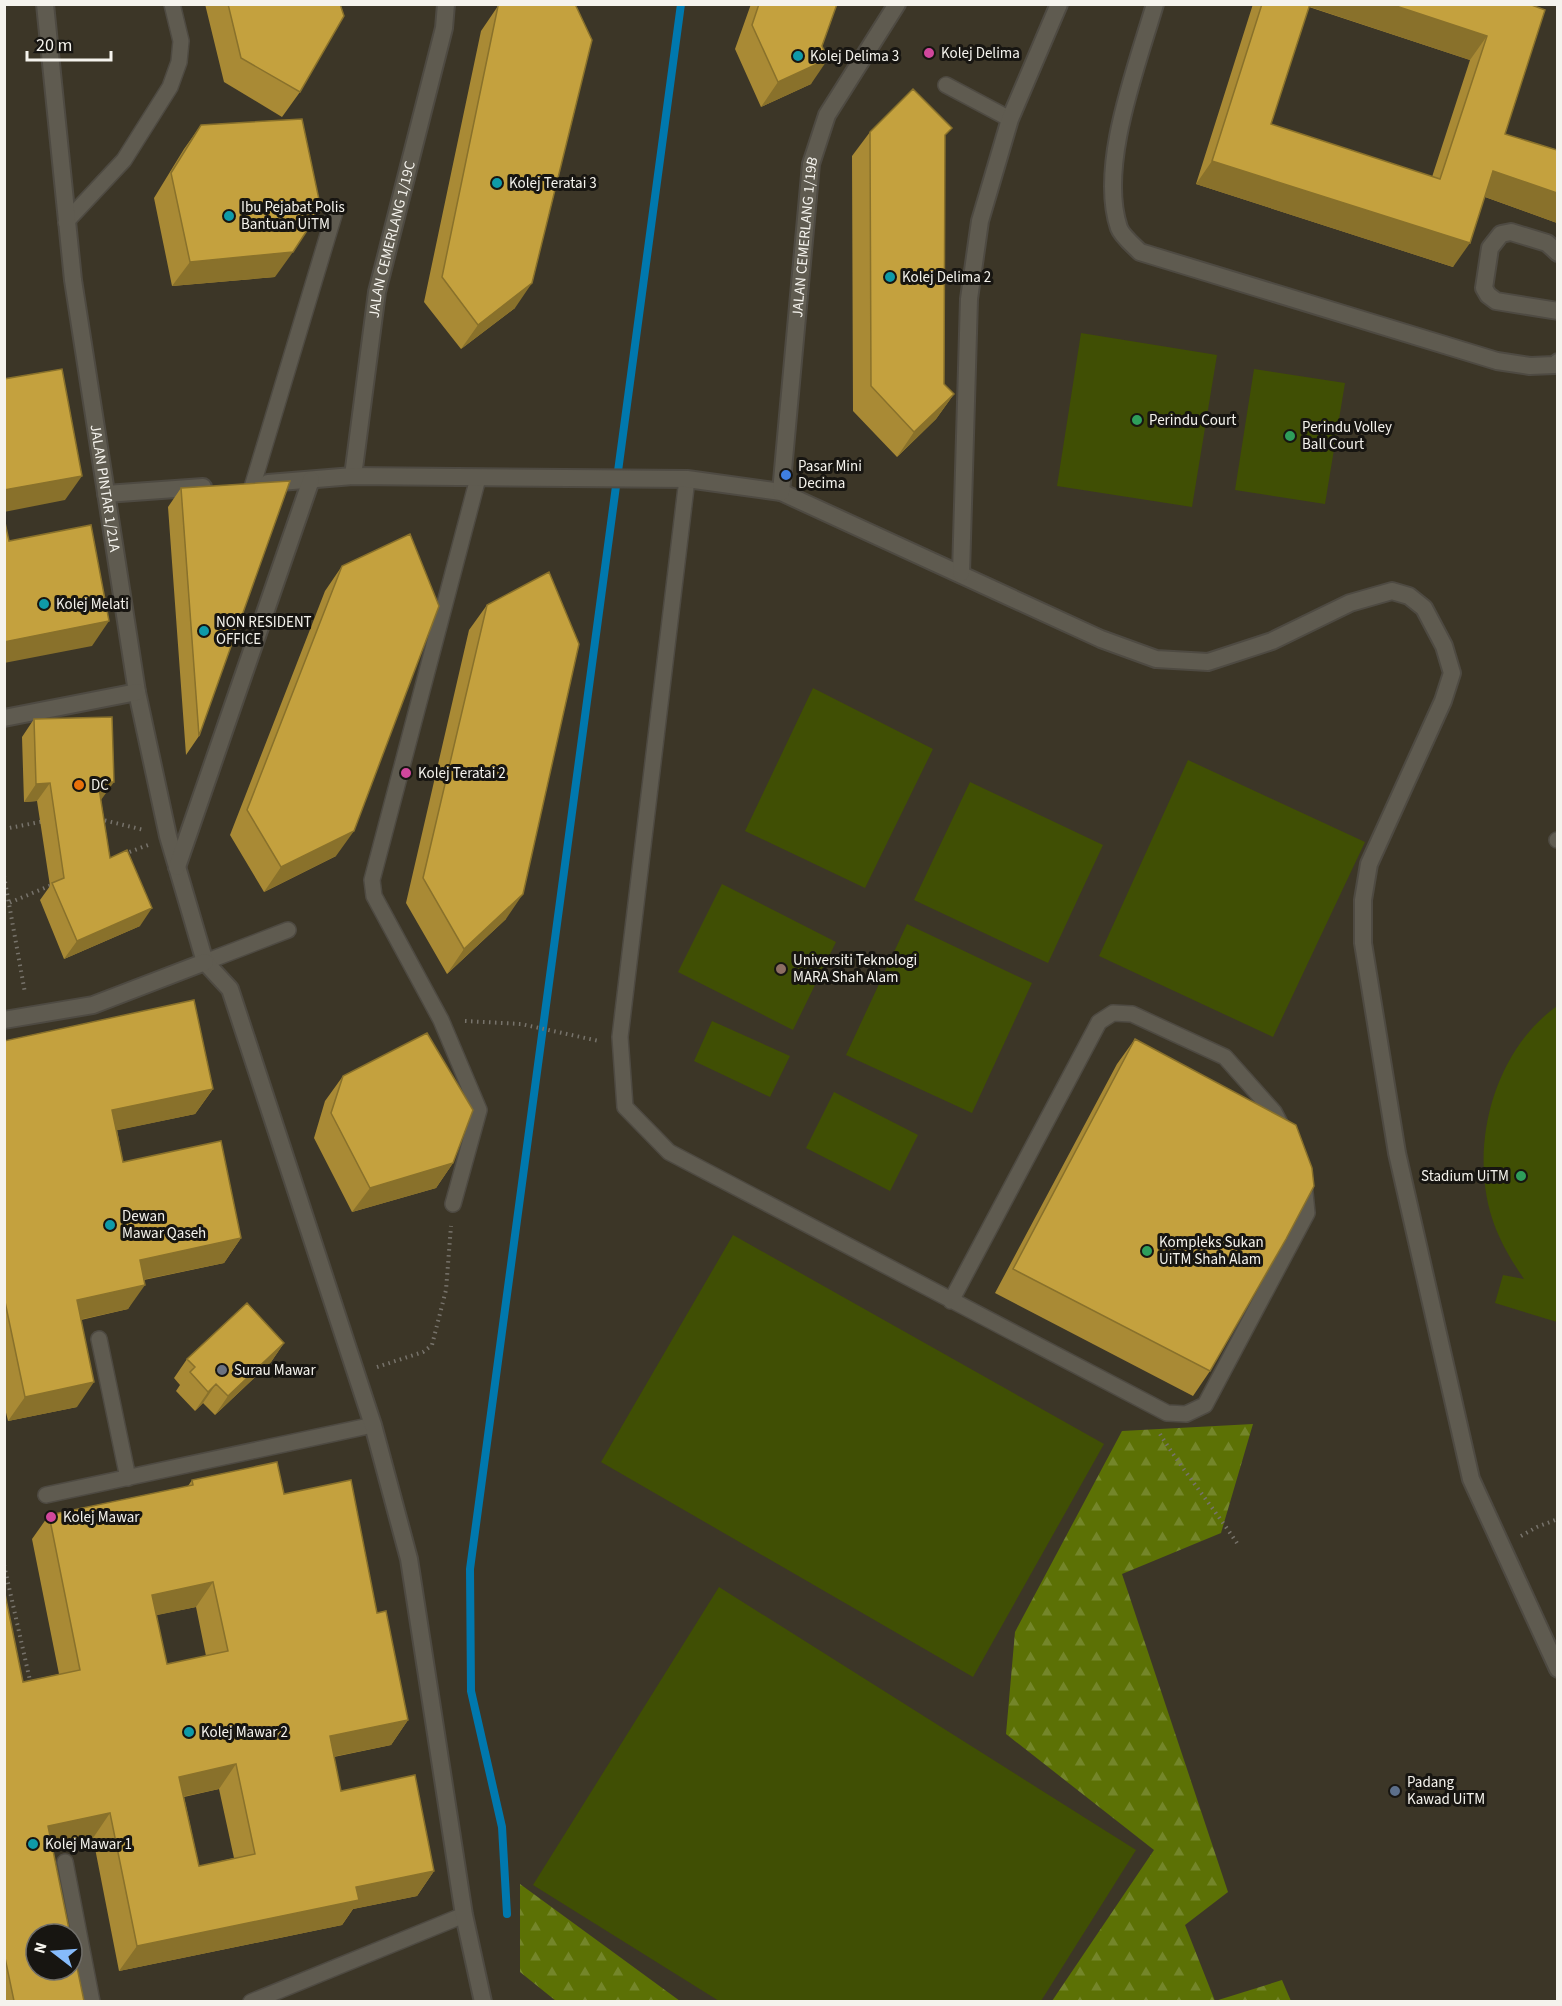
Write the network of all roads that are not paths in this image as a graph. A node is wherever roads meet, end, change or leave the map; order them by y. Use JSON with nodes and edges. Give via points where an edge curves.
{"nodes":[{"id":1,"x":45,"y":4,"type":"edge"},
{"id":2,"x":172,"y":4,"type":"edge"},
{"id":3,"x":446,"y":4,"type":"edge"},
{"id":4,"x":897,"y":4,"type":"edge"},
{"id":5,"x":1059,"y":4,"type":"edge"},
{"id":6,"x":1155,"y":4,"type":"edge"},
{"id":7,"x":946,"y":85,"type":"dead end"},
{"id":8,"x":1010,"y":119,"type":"junction"},
{"id":9,"x":334,"y":215,"type":"dead end"},
{"id":10,"x":66,"y":222,"type":"junction"},
{"id":11,"x":1557,"y":253,"type":"edge"},
{"id":12,"x":1557,"y":311,"type":"edge"},
{"id":13,"x":1557,"y":364,"type":"edge"},
{"id":14,"x":353,"y":477,"type":"junction"},
{"id":15,"x":478,"y":478,"type":"junction"},
{"id":16,"x":687,"y":479,"type":"junction"},
{"id":17,"x":310,"y":480,"type":"junction"},
{"id":18,"x":247,"y":484,"type":"joint"},
{"id":19,"x":219,"y":486,"type":"edge"},
{"id":20,"x":781,"y":492,"type":"junction"},
{"id":21,"x":106,"y":494,"type":"junction"},
{"id":22,"x":961,"y":573,"type":"junction"},
{"id":23,"x":137,"y":692,"type":"junction"},
{"id":24,"x":4,"y":718,"type":"edge"},
{"id":25,"x":177,"y":867,"type":"junction"},
{"id":26,"x":288,"y":930,"type":"dead end"},
{"id":27,"x":205,"y":962,"type":"junction"},
{"id":28,"x":4,"y":1020,"type":"edge"},
{"id":29,"x":1291,"y":1144,"type":"edge"},
{"id":30,"x":1302,"y":1164,"type":"edge"},
{"id":31,"x":453,"y":1204,"type":"road end"},
{"id":32,"x":951,"y":1301,"type":"junction"},
{"id":33,"x":99,"y":1339,"type":"dead end"},
{"id":34,"x":373,"y":1425,"type":"junction"},
{"id":35,"x":128,"y":1478,"type":"junction"},
{"id":36,"x":46,"y":1495,"type":"dead end"},
{"id":37,"x":1557,"y":1669,"type":"edge"},
{"id":38,"x":65,"y":1862,"type":"dead end"},
{"id":39,"x":464,"y":1915,"type":"junction"},
{"id":40,"x":92,"y":2001,"type":"edge"},
{"id":41,"x":251,"y":2001,"type":"edge"},
{"id":42,"x":483,"y":2001,"type":"edge"}],
"edges":[{"from":1,"to":10,"type":"street","name":"JALAN PINTAR 1/21A"},
{"from":2,"to":10,"type":"lane","via":[[181,40],[179,62],[170,87],[124,160]]},
{"from":3,"to":14,"type":"street","name":"JALAN CEMERLANG 1/19C","via":[[444,28],[376,292]]},
{"from":4,"to":20,"type":"street","name":"JALAN CEMERLANG 1/19B","via":[[827,115],[811,164]]},
{"from":5,"to":8,"type":"street"},
{"from":6,"to":13,"type":"street","via":[[1119,127],[1112,196],[1119,230],[1140,252],[1497,361],[1530,366]]},
{"from":7,"to":8,"type":"lane"},
{"from":8,"to":22,"type":"street","via":[[980,221],[969,298]]},
{"from":9,"to":18,"type":"lane"},
{"from":10,"to":21,"type":"street","name":"JALAN PINTAR 1/21A"},
{"from":11,"to":12,"type":"street","via":[[1546,243],[1529,237],[1511,232],[1501,234],[1490,248],[1484,288],[1496,301]]},
{"from":14,"to":15,"type":"street"},
{"from":14,"to":17,"type":"street"},
{"from":15,"to":16,"type":"street"},
{"from":15,"to":31,"type":"lane","via":[[372,880],[374,896],[441,1020],[479,1110]]},
{"from":16,"to":20,"type":"street"},
{"from":16,"to":32,"type":"lane","via":[[620,1037],[625,1107],[669,1152]]},
{"from":17,"to":18,"type":"street"},
{"from":17,"to":25,"type":"street"},
{"from":19,"to":21,"type":"street"},
{"from":20,"to":22,"type":"street"},
{"from":21,"to":23,"type":"street","name":"JALAN PINTAR 1/21A"},
{"from":22,"to":37,"type":"street","via":[[1101,639],[1156,659],[1208,662],[1272,641],[1350,603],[1392,591],[1409,596],[1424,608],[1444,646],[1452,673],[1369,864],[1363,900],[1363,943],[1397,1153],[1471,1479]]},
{"from":23,"to":24,"type":"street"},
{"from":23,"to":25,"type":"street","name":"JALAN PINTAR 1/21A"},
{"from":25,"to":27,"type":"street","name":"JALAN PINTAR 1/21A"},
{"from":26,"to":27,"type":"lane"},
{"from":27,"to":28,"type":"street","via":[[93,1005]]},
{"from":27,"to":34,"type":"street","via":[[230,989]]},
{"from":29,"to":32,"type":"lane","via":[[1275,1112],[1225,1057],[1132,1014],[1113,1013],[1099,1022]]},
{"from":30,"to":32,"type":"lane","via":[[1306,1213],[1205,1405],[1186,1414],[1167,1413]]},
{"from":33,"to":35,"type":"lane"},
{"from":34,"to":35,"type":"lane"},
{"from":34,"to":39,"type":"street","via":[[408,1559]]},
{"from":35,"to":36,"type":"lane"},
{"from":38,"to":40,"type":"lane"},
{"from":39,"to":41,"type":"lane"},
{"from":39,"to":42,"type":"street"}]}
